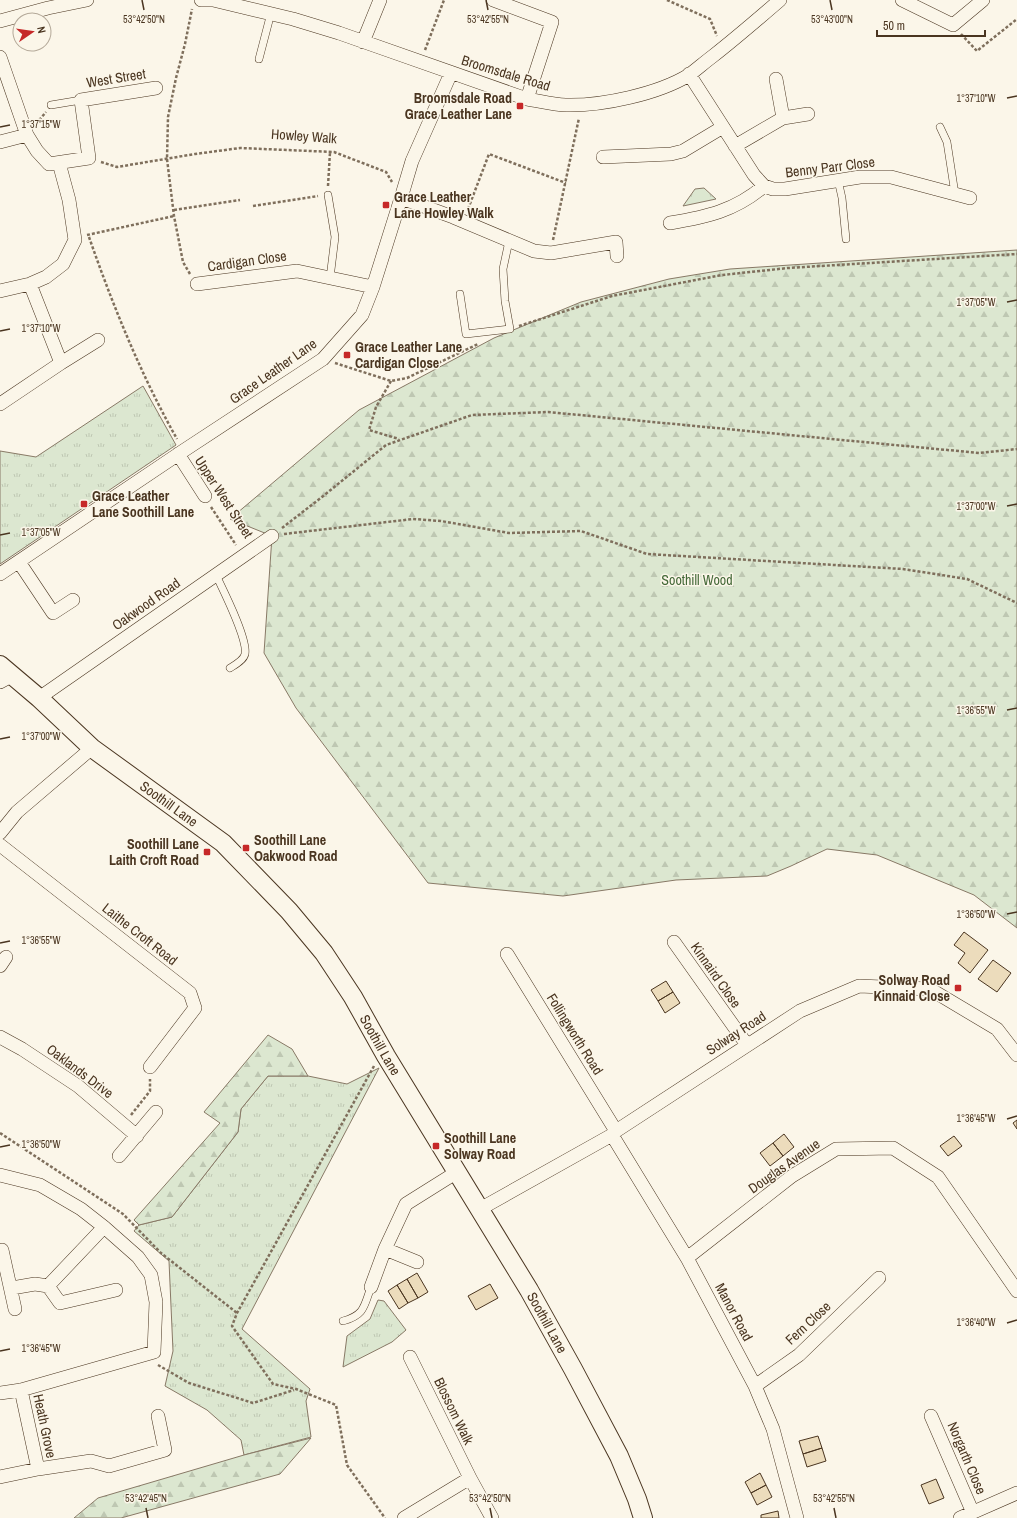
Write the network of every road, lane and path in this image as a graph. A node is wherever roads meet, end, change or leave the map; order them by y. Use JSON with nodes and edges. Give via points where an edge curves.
{"nodes":[{"id":1,"x":87,"y":0,"type":"edge"},
{"id":2,"x":380,"y":0,"type":"edge"},
{"id":3,"x":444,"y":0,"type":"edge"},
{"id":4,"x":493,"y":0,"type":"edge"},
{"id":5,"x":667,"y":0,"type":"edge"},
{"id":6,"x":780,"y":0,"type":"edge"},
{"id":7,"x":902,"y":0,"type":"edge"},
{"id":8,"x":983,"y":0,"type":"edge"},
{"id":9,"x":197,"y":4,"type":"edge"},
{"id":10,"x":271,"y":13,"type":"junction"},
{"id":11,"x":1017,"y":19,"type":"edge"},
{"id":12,"x":0,"y":21,"type":"edge"},
{"id":13,"x":953,"y":25,"type":"junction"},
{"id":14,"x":363,"y":42,"type":"junction"},
{"id":15,"x":722,"y":49,"type":"junction"},
{"id":16,"x":0,"y":57,"type":"edge"},
{"id":17,"x":259,"y":59,"type":"dead end"},
{"id":18,"x":420,"y":62,"type":"junction"},
{"id":19,"x":451,"y":73,"type":"junction"},
{"id":20,"x":689,"y":74,"type":"junction"},
{"id":21,"x":776,"y":79,"type":"dead end"},
{"id":22,"x":156,"y":88,"type":"dead end"},
{"id":23,"x":527,"y":98,"type":"junction"},
{"id":24,"x":81,"y":100,"type":"junction"},
{"id":25,"x":581,"y":104,"type":"junction"},
{"id":26,"x":51,"y":105,"type":"joint"},
{"id":27,"x":808,"y":114,"type":"dead end"},
{"id":28,"x":783,"y":118,"type":"junction"},
{"id":29,"x":723,"y":127,"type":"junction"},
{"id":30,"x":940,"y":127,"type":"dead end"},
{"id":31,"x":27,"y":135,"type":"junction"},
{"id":32,"x":0,"y":142,"type":"edge"},
{"id":33,"x":735,"y":146,"type":"junction"},
{"id":34,"x":330,"y":152,"type":"junction"},
{"id":35,"x":603,"y":157,"type":"dead end"},
{"id":36,"x":90,"y":158,"type":"junction"},
{"id":37,"x":165,"y":159,"type":"junction"},
{"id":38,"x":59,"y":163,"type":"junction"},
{"id":39,"x":838,"y":180,"type":"junction"},
{"id":40,"x":566,"y":183,"type":"junction"},
{"id":41,"x":764,"y":186,"type":"junction"},
{"id":42,"x":955,"y":194,"type":"junction"},
{"id":43,"x":328,"y":195,"type":"junction"},
{"id":44,"x":402,"y":198,"type":"junction"},
{"id":45,"x":970,"y":198,"type":"dead end"},
{"id":46,"x":240,"y":200,"type":"dead end"},
{"id":47,"x":253,"y":206,"type":"dead end"},
{"id":48,"x":174,"y":210,"type":"junction"},
{"id":49,"x":174,"y":216,"type":"junction"},
{"id":50,"x":463,"y":221,"type":"junction"},
{"id":51,"x":670,"y":223,"type":"dead end"},
{"id":52,"x":89,"y":234,"type":"junction"},
{"id":53,"x":75,"y":237,"type":"junction"},
{"id":54,"x":846,"y":239,"type":"dead end"},
{"id":55,"x":509,"y":241,"type":"junction"},
{"id":56,"x":551,"y":253,"type":"junction"},
{"id":57,"x":1017,"y":254,"type":"edge"},
{"id":58,"x":618,"y":256,"type":"dead end"},
{"id":59,"x":330,"y":278,"type":"junction"},
{"id":60,"x":30,"y":284,"type":"junction"},
{"id":61,"x":197,"y":284,"type":"joint"},
{"id":62,"x":373,"y":287,"type":"junction"},
{"id":63,"x":0,"y":291,"type":"edge"},
{"id":64,"x":460,"y":294,"type":"dead end"},
{"id":65,"x":510,"y":329,"type":"junction"},
{"id":66,"x":98,"y":340,"type":"dead end"},
{"id":67,"x":482,"y":342,"type":"dead end"},
{"id":68,"x":323,"y":360,"type":"junction"},
{"id":69,"x":61,"y":363,"type":"junction"},
{"id":70,"x":391,"y":380,"type":"junction"},
{"id":71,"x":0,"y":404,"type":"edge"},
{"id":72,"x":400,"y":440,"type":"junction"},
{"id":73,"x":1017,"y":450,"type":"edge"},
{"id":74,"x":181,"y":453,"type":"junction"},
{"id":75,"x":205,"y":496,"type":"joint"},
{"id":76,"x":272,"y":536,"type":"junction"},
{"id":77,"x":243,"y":556,"type":"junction"},
{"id":78,"x":19,"y":562,"type":"junction"},
{"id":79,"x":0,"y":574,"type":"edge"},
{"id":80,"x":216,"y":575,"type":"junction"},
{"id":81,"x":72,"y":600,"type":"dead end"},
{"id":82,"x":1017,"y":603,"type":"edge"},
{"id":83,"x":230,"y":668,"type":"dead end"},
{"id":84,"x":4,"y":674,"type":"edge"},
{"id":85,"x":39,"y":698,"type":"junction"},
{"id":86,"x":92,"y":748,"type":"junction"},
{"id":87,"x":0,"y":833,"type":"edge"},
{"id":88,"x":0,"y":845,"type":"edge"},
{"id":89,"x":674,"y":942,"type":"dead end"},
{"id":90,"x":507,"y":954,"type":"dead end"},
{"id":91,"x":0,"y":1037,"type":"edge"},
{"id":92,"x":747,"y":1045,"type":"junction"},
{"id":93,"x":1017,"y":1055,"type":"edge"},
{"id":94,"x":386,"y":1056,"type":"junction"},
{"id":95,"x":150,"y":1067,"type":"joint"},
{"id":96,"x":156,"y":1112,"type":"dead end"},
{"id":97,"x":123,"y":1124,"type":"junction"},
{"id":98,"x":614,"y":1133,"type":"junction"},
{"id":99,"x":0,"y":1134,"type":"edge"},
{"id":100,"x":137,"y":1136,"type":"junction"},
{"id":101,"x":120,"y":1156,"type":"dead end"},
{"id":102,"x":457,"y":1172,"type":"junction"},
{"id":103,"x":0,"y":1175,"type":"edge"},
{"id":104,"x":480,"y":1209,"type":"junction"},
{"id":105,"x":104,"y":1227,"type":"junction"},
{"id":106,"x":385,"y":1249,"type":"junction"},
{"id":107,"x":2,"y":1250,"type":"dead end"},
{"id":108,"x":687,"y":1258,"type":"junction"},
{"id":109,"x":417,"y":1262,"type":"dead end"},
{"id":110,"x":879,"y":1278,"type":"dead end"},
{"id":111,"x":48,"y":1286,"type":"junction"},
{"id":112,"x":371,"y":1287,"type":"joint"},
{"id":113,"x":12,"y":1288,"type":"junction"},
{"id":114,"x":116,"y":1290,"type":"dead end"},
{"id":115,"x":1017,"y":1291,"type":"edge"},
{"id":116,"x":15,"y":1309,"type":"dead end"},
{"id":117,"x":237,"y":1314,"type":"junction"},
{"id":118,"x":343,"y":1320,"type":"dead end"},
{"id":119,"x":142,"y":1355,"type":"junction"},
{"id":120,"x":410,"y":1357,"type":"dead end"},
{"id":121,"x":755,"y":1386,"type":"junction"},
{"id":122,"x":296,"y":1389,"type":"junction"},
{"id":123,"x":21,"y":1390,"type":"junction"},
{"id":124,"x":0,"y":1393,"type":"edge"},
{"id":125,"x":158,"y":1416,"type":"dead end"},
{"id":126,"x":931,"y":1416,"type":"dead end"},
{"id":127,"x":38,"y":1469,"type":"junction"},
{"id":128,"x":0,"y":1477,"type":"edge"},
{"id":129,"x":470,"y":1478,"type":"junction"},
{"id":130,"x":1017,"y":1493,"type":"edge"},
{"id":131,"x":973,"y":1512,"type":"junction"},
{"id":132,"x":384,"y":1518,"type":"edge"},
{"id":133,"x":404,"y":1518,"type":"edge"},
{"id":134,"x":492,"y":1518,"type":"edge"},
{"id":135,"x":643,"y":1518,"type":"edge"},
{"id":136,"x":797,"y":1518,"type":"edge"},
{"id":137,"x":960,"y":1518,"type":"edge"}],
"edges":[{"from":1,"to":12,"type":"street"},
{"from":2,"to":14,"type":"street"},
{"from":3,"to":18,"type":"path"},
{"from":4,"to":23,"type":"street","via":[[552,22]]},
{"from":5,"to":15,"type":"path","via":[[710,19]]},
{"from":6,"to":15,"type":"street","name":"Broomsdale Road"},
{"from":7,"to":13,"type":"street"},
{"from":8,"to":13,"type":"street"},
{"from":9,"to":10,"type":"street","name":"Broomsdale Road","via":[[213,0]]},
{"from":9,"to":37,"type":"path","via":[[176,78],[168,117]]},
{"from":10,"to":14,"type":"street","name":"Broomsdale Road"},
{"from":10,"to":17,"type":"lane"},
{"from":11,"to":13,"type":"path","via":[[977,51]]},
{"from":14,"to":18,"type":"street","name":"Broomsdale Road"},
{"from":15,"to":20,"type":"street","name":"Broomsdale Road"},
{"from":16,"to":31,"type":"street"},
{"from":18,"to":19,"type":"street","name":"Broomsdale Road"},
{"from":19,"to":23,"type":"street","name":"Broomsdale Road"},
{"from":19,"to":44,"type":"street","name":"Grace Leather Lane","via":[[412,161]]},
{"from":20,"to":25,"type":"street","name":"Broomsdale Road","via":[[646,93]]},
{"from":20,"to":29,"type":"street"},
{"from":21,"to":28,"type":"street"},
{"from":22,"to":24,"type":"street","name":"West Street"},
{"from":23,"to":25,"type":"street","name":"Broomsdale Road","via":[[547,103]]},
{"from":24,"to":26,"type":"lane","name":"West Street"},
{"from":24,"to":36,"type":"street","name":"West Street"},
{"from":25,"to":40,"type":"path"},
{"from":26,"to":31,"type":"path"},
{"from":27,"to":28,"type":"street"},
{"from":28,"to":33,"type":"street"},
{"from":29,"to":33,"type":"street"},
{"from":29,"to":35,"type":"street","via":[[683,151],[671,154]]},
{"from":30,"to":42,"type":"lane","via":[[947,142]]},
{"from":31,"to":32,"type":"street"},
{"from":31,"to":38,"type":"street","via":[[49,164]]},
{"from":33,"to":41,"type":"street"},
{"from":34,"to":37,"type":"path","name":"Howley Walk","via":[[240,148]]},
{"from":34,"to":43,"type":"path"},
{"from":34,"to":44,"type":"path","name":"Howley Walk","via":[[386,172]]},
{"from":36,"to":37,"type":"path","via":[[117,167]]},
{"from":36,"to":38,"type":"street"},
{"from":37,"to":48,"type":"path"},
{"from":38,"to":53,"type":"street"},
{"from":39,"to":41,"type":"street","name":"Benny Parr Close","via":[[773,190]]},
{"from":39,"to":42,"type":"street","name":"Benny Parr Close","via":[[891,177]]},
{"from":39,"to":54,"type":"lane"},
{"from":40,"to":50,"type":"path","via":[[489,154]]},
{"from":40,"to":56,"type":"path"},
{"from":41,"to":51,"type":"street","via":[[752,196],[718,213]]},
{"from":42,"to":45,"type":"street","name":"Benny Parr Close"},
{"from":43,"to":47,"type":"path"},
{"from":43,"to":59,"type":"lane","via":[[335,237]]},
{"from":44,"to":50,"type":"street"},
{"from":44,"to":62,"type":"street","name":"Grace Leather Lane"},
{"from":46,"to":48,"type":"path"},
{"from":48,"to":49,"type":"path"},
{"from":49,"to":52,"type":"path"},
{"from":49,"to":61,"type":"path","via":[[183,262]]},
{"from":50,"to":55,"type":"street"},
{"from":52,"to":53,"type":"path"},
{"from":52,"to":74,"type":"path","via":[[127,337]]},
{"from":53,"to":60,"type":"street","via":[[63,264],[46,277]]},
{"from":55,"to":56,"type":"street","via":[[534,251]]},
{"from":55,"to":65,"type":"lane","via":[[503,269]]},
{"from":56,"to":58,"type":"street","via":[[616,242]]},
{"from":57,"to":65,"type":"path","via":[[788,268],[722,275],[612,296]]},
{"from":59,"to":61,"type":"street","name":"Cardigan Close","via":[[297,271]]},
{"from":59,"to":62,"type":"street","name":"Cardigan Close"},
{"from":60,"to":63,"type":"street"},
{"from":60,"to":69,"type":"street"},
{"from":62,"to":68,"type":"street","name":"Grace Leather Lane","via":[[362,315]]},
{"from":64,"to":65,"type":"lane","via":[[466,334]]},
{"from":66,"to":69,"type":"street"},
{"from":67,"to":70,"type":"path","via":[[407,378]]},
{"from":68,"to":70,"type":"path"},
{"from":68,"to":74,"type":"street","name":"Grace Leather Lane"},
{"from":69,"to":71,"type":"street"},
{"from":70,"to":72,"type":"path","via":[[376,407],[369,430]]},
{"from":72,"to":73,"type":"path","via":[[472,415],[548,412],[979,453]]},
{"from":72,"to":76,"type":"path","via":[[386,445]]},
{"from":74,"to":75,"type":"street","name":"Upper West Street"},
{"from":74,"to":78,"type":"street","name":"Grace Leather Lane"},
{"from":75,"to":77,"type":"path","name":"Upper West Street"},
{"from":76,"to":77,"type":"street","name":"Oakwood Road"},
{"from":76,"to":82,"type":"path","via":[[413,519],[441,521],[509,533],[581,531],[647,554],[903,569],[967,579]]},
{"from":77,"to":80,"type":"street","name":"Oakwood Road"},
{"from":78,"to":79,"type":"street","name":"Grace Leather Lane"},
{"from":78,"to":81,"type":"street","via":[[53,612]]},
{"from":80,"to":83,"type":"lane","via":[[245,644],[246,654]]},
{"from":80,"to":85,"type":"street","name":"Oakwood Road"},
{"from":84,"to":85,"type":"main road","name":"Soothill Lane"},
{"from":85,"to":86,"type":"main road","name":"Soothill Lane"},
{"from":86,"to":87,"type":"street","via":[[17,812]]},
{"from":86,"to":94,"type":"main road","name":"Soothill Lane","via":[[222,842],[252,872],[324,953],[353,997]]},
{"from":88,"to":95,"type":"street","name":"Laithe Croft Road","via":[[190,994],[196,1008]]},
{"from":89,"to":92,"type":"street","name":"Kinnaird Close"},
{"from":90,"to":98,"type":"street","name":"Follingworth Road"},
{"from":91,"to":97,"type":"street","name":"Oaklands Drive","via":[[78,1086]]},
{"from":92,"to":93,"type":"street","name":"Solway Road","via":[[800,1011],[859,986],[930,989],[997,1029]]},
{"from":92,"to":98,"type":"street","name":"Solway Road"},
{"from":94,"to":102,"type":"main road","name":"Soothill Lane"},
{"from":94,"to":117,"type":"path","via":[[376,1063]]},
{"from":95,"to":97,"type":"path","via":[[150,1092]]},
{"from":96,"to":100,"type":"street"},
{"from":97,"to":100,"type":"street","name":"Oaklands Drive"},
{"from":98,"to":104,"type":"street","name":"Solway Road"},
{"from":98,"to":108,"type":"street","name":"Manor Road"},
{"from":99,"to":117,"type":"path","via":[[122,1214],[162,1253]]},
{"from":100,"to":101,"type":"street"},
{"from":102,"to":104,"type":"main road","name":"Soothill Lane"},
{"from":102,"to":106,"type":"street","via":[[406,1204]]},
{"from":103,"to":105,"type":"street","via":[[40,1185],[82,1209]]},
{"from":104,"to":135,"type":"main road","name":"Soothill Lane","via":[[529,1290],[605,1429],[619,1456]]},
{"from":105,"to":111,"type":"street"},
{"from":105,"to":119,"type":"street","via":[[138,1257],[151,1275],[156,1302],[154,1352]]},
{"from":106,"to":109,"type":"street"},
{"from":106,"to":112,"type":"street"},
{"from":107,"to":113,"type":"street"},
{"from":108,"to":115,"type":"street","name":"Douglas Avenue","via":[[792,1176],[836,1149],[893,1148],[938,1177]]},
{"from":108,"to":121,"type":"street","name":"Manor Road"},
{"from":110,"to":121,"type":"street","name":"Fern Close","via":[[799,1355]]},
{"from":111,"to":113,"type":"street","via":[[35,1284]]},
{"from":111,"to":114,"type":"street","via":[[60,1303]]},
{"from":112,"to":118,"type":"lane","via":[[359,1314],[355,1318]]},
{"from":113,"to":116,"type":"street"},
{"from":117,"to":122,"type":"path","via":[[232,1326],[273,1384]]},
{"from":119,"to":122,"type":"path","via":[[189,1382],[253,1403]]},
{"from":119,"to":123,"type":"street"},
{"from":120,"to":129,"type":"street","name":"Blossom Walk"},
{"from":121,"to":136,"type":"street","name":"Manor Road","via":[[774,1429]]},
{"from":122,"to":132,"type":"path","via":[[336,1405],[347,1465]]},
{"from":123,"to":124,"type":"street"},
{"from":123,"to":127,"type":"street","name":"Heath Grove"},
{"from":125,"to":127,"type":"street","name":"Heath Grove","via":[[165,1450],[109,1466],[91,1461]]},
{"from":126,"to":131,"type":"street","name":"Norgarth Close"},
{"from":127,"to":128,"type":"street","name":"Heath Grove"},
{"from":129,"to":133,"type":"street"},
{"from":129,"to":134,"type":"street","name":"Blossom Walk"},
{"from":130,"to":131,"type":"street"},
{"from":131,"to":137,"type":"street"}]}
